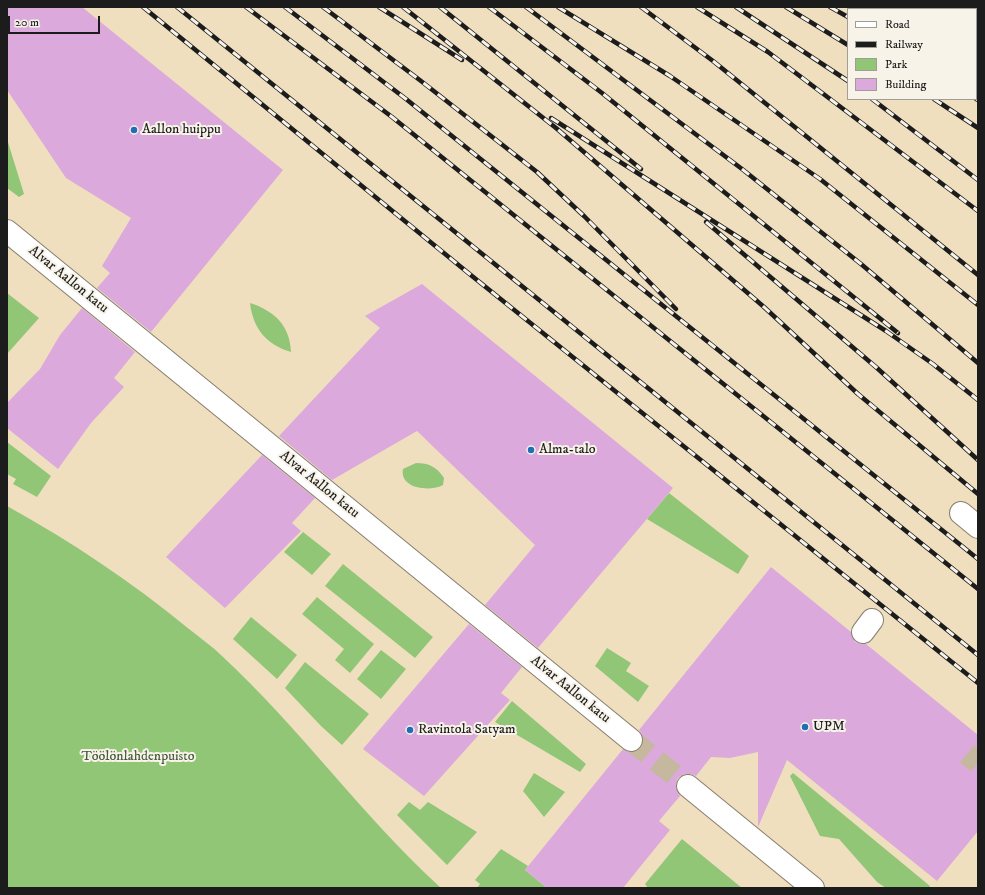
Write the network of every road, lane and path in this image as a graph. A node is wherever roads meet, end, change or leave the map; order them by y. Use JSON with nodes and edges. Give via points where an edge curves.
{"nodes":[{"id":1,"x":7,"y":231,"type":"edge"},
{"id":2,"x":961,"y":513,"type":"dead end"},
{"id":3,"x":978,"y":527,"type":"edge"},
{"id":4,"x":630,"y":740,"type":"tunnel mouth"},
{"id":5,"x":688,"y":786,"type":"tunnel mouth"},
{"id":6,"x":813,"y":888,"type":"edge"}],
"edges":[{"from":1,"to":4,"type":"street","name":"Alvar Aallon katu"},
{"from":2,"to":3,"type":"street"},
{"from":5,"to":6,"type":"street"}]}
